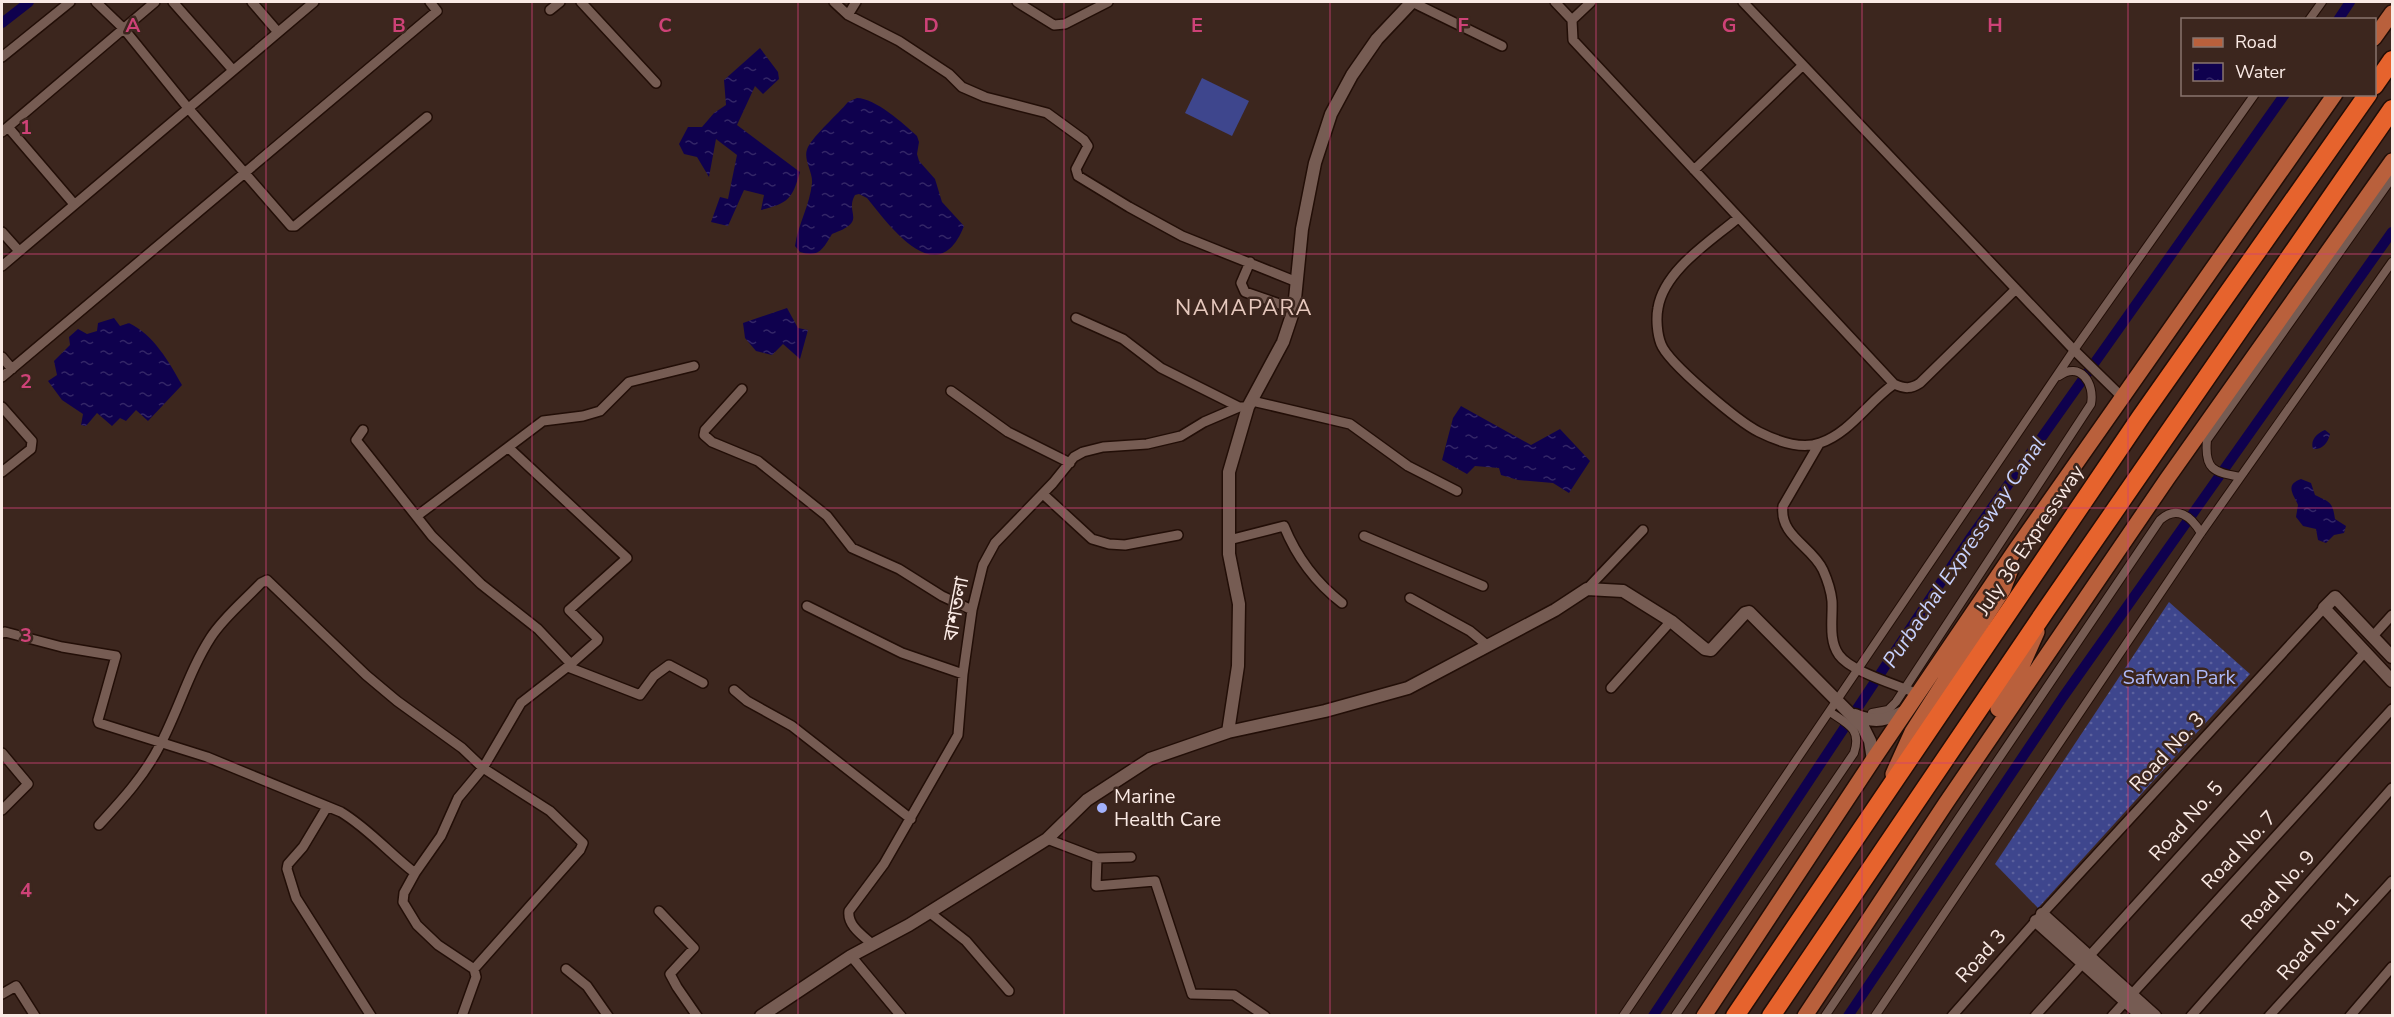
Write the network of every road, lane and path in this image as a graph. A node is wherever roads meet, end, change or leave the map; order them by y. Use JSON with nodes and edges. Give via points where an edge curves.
{"nodes":[{"id":1,"x":70,"y":2,"type":"edge"},
{"id":2,"x":96,"y":2,"type":"edge"},
{"id":3,"x":154,"y":2,"type":"edge"},
{"id":4,"x":173,"y":2,"type":"edge"},
{"id":5,"x":252,"y":2,"type":"edge"},
{"id":6,"x":314,"y":2,"type":"edge"},
{"id":7,"x":430,"y":2,"type":"edge"},
{"id":8,"x":560,"y":2,"type":"edge"},
{"id":9,"x":581,"y":2,"type":"edge"},
{"id":10,"x":834,"y":2,"type":"edge"},
{"id":11,"x":855,"y":2,"type":"edge"},
{"id":12,"x":1017,"y":2,"type":"edge"},
{"id":13,"x":1108,"y":2,"type":"edge"},
{"id":14,"x":1412,"y":2,"type":"edge"},
{"id":15,"x":1555,"y":2,"type":"edge"},
{"id":16,"x":1591,"y":2,"type":"edge"},
{"id":17,"x":1743,"y":2,"type":"edge"},
{"id":18,"x":2322,"y":2,"type":"edge"},
{"id":19,"x":550,"y":10,"type":"dead end"},
{"id":20,"x":2392,"y":13,"type":"edge"},
{"id":21,"x":848,"y":15,"type":"junction"},
{"id":22,"x":2310,"y":18,"type":"edge"},
{"id":23,"x":1572,"y":21,"type":"junction"},
{"id":24,"x":124,"y":29,"type":"junction"},
{"id":25,"x":277,"y":31,"type":"junction"},
{"id":26,"x":2376,"y":35,"type":"edge"},
{"id":27,"x":1502,"y":46,"type":"dead end"},
{"id":28,"x":2,"y":57,"type":"edge"},
{"id":29,"x":2392,"y":60,"type":"edge"},
{"id":30,"x":1803,"y":65,"type":"junction"},
{"id":31,"x":232,"y":69,"type":"junction"},
{"id":32,"x":656,"y":83,"type":"dead end"},
{"id":33,"x":2376,"y":83,"type":"edge"},
{"id":34,"x":2254,"y":96,"type":"edge"},
{"id":35,"x":2334,"y":96,"type":"edge"},
{"id":36,"x":2367,"y":96,"type":"edge"},
{"id":37,"x":188,"y":108,"type":"junction"},
{"id":38,"x":2392,"y":110,"type":"edge"},
{"id":39,"x":427,"y":117,"type":"dead end"},
{"id":40,"x":4,"y":130,"type":"edge"},
{"id":41,"x":2392,"y":161,"type":"edge"},
{"id":42,"x":1694,"y":170,"type":"junction"},
{"id":43,"x":244,"y":173,"type":"junction"},
{"id":44,"x":2392,"y":178,"type":"edge"},
{"id":45,"x":74,"y":204,"type":"junction"},
{"id":46,"x":1738,"y":218,"type":"junction"},
{"id":47,"x":2,"y":232,"type":"edge"},
{"id":48,"x":19,"y":251,"type":"junction"},
{"id":49,"x":1250,"y":262,"type":"junction"},
{"id":50,"x":2392,"y":262,"type":"edge"},
{"id":51,"x":2,"y":266,"type":"edge"},
{"id":52,"x":1297,"y":282,"type":"junction"},
{"id":53,"x":2016,"y":289,"type":"junction"},
{"id":54,"x":1294,"y":309,"type":"junction"},
{"id":55,"x":1076,"y":318,"type":"dead end"},
{"id":56,"x":2074,"y":350,"type":"junction"},
{"id":57,"x":2,"y":357,"type":"edge"},
{"id":58,"x":694,"y":366,"type":"dead end"},
{"id":59,"x":12,"y":369,"type":"junction"},
{"id":60,"x":2,"y":377,"type":"edge"},
{"id":61,"x":2053,"y":380,"type":"junction"},
{"id":62,"x":1894,"y":384,"type":"junction"},
{"id":63,"x":742,"y":389,"type":"dead end"},
{"id":64,"x":951,"y":391,"type":"dead end"},
{"id":65,"x":2122,"y":397,"type":"junction"},
{"id":66,"x":1246,"y":405,"type":"junction"},
{"id":67,"x":2,"y":407,"type":"edge"},
{"id":68,"x":363,"y":430,"type":"dead end"},
{"id":69,"x":1819,"y":444,"type":"junction"},
{"id":70,"x":509,"y":448,"type":"junction"},
{"id":71,"x":1070,"y":463,"type":"junction"},
{"id":72,"x":2,"y":472,"type":"edge"},
{"id":73,"x":2240,"y":477,"type":"junction"},
{"id":74,"x":1457,"y":491,"type":"dead end"},
{"id":75,"x":1043,"y":494,"type":"junction"},
{"id":76,"x":417,"y":516,"type":"junction"},
{"id":77,"x":1642,"y":530,"type":"dead end"},
{"id":78,"x":2201,"y":533,"type":"junction"},
{"id":79,"x":1178,"y":535,"type":"dead end"},
{"id":80,"x":1364,"y":536,"type":"dead end"},
{"id":81,"x":1229,"y":540,"type":"junction"},
{"id":82,"x":2016,"y":549,"type":"junction"},
{"id":83,"x":1483,"y":586,"type":"dead end"},
{"id":84,"x":1587,"y":589,"type":"junction"},
{"id":85,"x":1410,"y":598,"type":"dead end"},
{"id":86,"x":1342,"y":603,"type":"dead end"},
{"id":87,"x":807,"y":606,"type":"dead end"},
{"id":88,"x":2324,"y":608,"type":"junction"},
{"id":89,"x":972,"y":610,"type":"junction"},
{"id":90,"x":2046,"y":610,"type":"junction"},
{"id":91,"x":2392,"y":615,"type":"edge"},
{"id":92,"x":1671,"y":621,"type":"junction"},
{"id":93,"x":2,"y":633,"type":"edge"},
{"id":94,"x":2375,"y":638,"type":"junction"},
{"id":95,"x":1488,"y":646,"type":"junction"},
{"id":96,"x":2365,"y":652,"type":"junction"},
{"id":97,"x":2392,"y":657,"type":"edge"},
{"id":98,"x":570,"y":666,"type":"junction"},
{"id":99,"x":963,"y":674,"type":"junction"},
{"id":100,"x":2392,"y":681,"type":"edge"},
{"id":101,"x":703,"y":683,"type":"dead end"},
{"id":102,"x":1611,"y":688,"type":"dead end"},
{"id":103,"x":734,"y":690,"type":"dead end"},
{"id":104,"x":1918,"y":694,"type":"junction"},
{"id":105,"x":1834,"y":707,"type":"junction"},
{"id":106,"x":2392,"y":709,"type":"edge"},
{"id":107,"x":1907,"y":710,"type":"junction"},
{"id":108,"x":1852,"y":714,"type":"junction"},
{"id":109,"x":1878,"y":717,"type":"junction"},
{"id":110,"x":1228,"y":732,"type":"junction"},
{"id":111,"x":161,"y":744,"type":"junction"},
{"id":112,"x":2,"y":753,"type":"edge"},
{"id":113,"x":1873,"y":760,"type":"junction"},
{"id":114,"x":483,"y":768,"type":"junction"},
{"id":115,"x":1888,"y":788,"type":"junction"},
{"id":116,"x":2392,"y":788,"type":"edge"},
{"id":117,"x":1946,"y":803,"type":"junction"},
{"id":118,"x":327,"y":807,"type":"junction"},
{"id":119,"x":2,"y":810,"type":"edge"},
{"id":120,"x":911,"y":819,"type":"junction"},
{"id":121,"x":99,"y":825,"type":"dead end"},
{"id":122,"x":1047,"y":839,"type":"junction"},
{"id":123,"x":1131,"y":857,"type":"dead end"},
{"id":124,"x":1097,"y":858,"type":"junction"},
{"id":125,"x":415,"y":873,"type":"junction"},
{"id":126,"x":2392,"y":881,"type":"edge"},
{"id":127,"x":659,"y":911,"type":"dead end"},
{"id":128,"x":929,"y":912,"type":"junction"},
{"id":129,"x":2039,"y":918,"type":"junction"},
{"id":130,"x":872,"y":944,"type":"junction"},
{"id":131,"x":851,"y":956,"type":"junction"},
{"id":132,"x":2086,"y":959,"type":"junction"},
{"id":133,"x":2392,"y":967,"type":"edge"},
{"id":134,"x":474,"y":969,"type":"junction"},
{"id":135,"x":566,"y":969,"type":"dead end"},
{"id":136,"x":1010,"y":991,"type":"dead end"},
{"id":137,"x":2,"y":994,"type":"edge"},
{"id":138,"x":2128,"y":997,"type":"junction"},
{"id":139,"x":35,"y":1016,"type":"edge"},
{"id":140,"x":371,"y":1016,"type":"edge"},
{"id":141,"x":462,"y":1016,"type":"edge"},
{"id":142,"x":608,"y":1016,"type":"edge"},
{"id":143,"x":697,"y":1016,"type":"edge"},
{"id":144,"x":761,"y":1016,"type":"edge"},
{"id":145,"x":901,"y":1016,"type":"edge"},
{"id":146,"x":1265,"y":1016,"type":"edge"},
{"id":147,"x":1623,"y":1016,"type":"edge"},
{"id":148,"x":1675,"y":1016,"type":"edge"},
{"id":149,"x":1704,"y":1016,"type":"edge"},
{"id":150,"x":1735,"y":1016,"type":"edge"},
{"id":151,"x":1771,"y":1016,"type":"edge"},
{"id":152,"x":1805,"y":1016,"type":"edge"},
{"id":153,"x":1825,"y":1016,"type":"edge"},
{"id":154,"x":1875,"y":1016,"type":"edge"},
{"id":155,"x":1952,"y":1016,"type":"edge"},
{"id":156,"x":2035,"y":1016,"type":"edge"},
{"id":157,"x":2112,"y":1016,"type":"edge"},
{"id":158,"x":2142,"y":1016,"type":"edge"},
{"id":159,"x":2155,"y":1016,"type":"edge"},
{"id":160,"x":2191,"y":1016,"type":"edge"},
{"id":161,"x":2270,"y":1016,"type":"edge"},
{"id":162,"x":2350,"y":1016,"type":"edge"}],
"edges":[{"from":1,"to":28,"type":"street"},
{"from":2,"to":24,"type":"street"},
{"from":3,"to":24,"type":"street"},
{"from":4,"to":31,"type":"street"},
{"from":5,"to":25,"type":"street"},
{"from":6,"to":25,"type":"street"},
{"from":7,"to":43,"type":"street","via":[[437,11]]},
{"from":8,"to":19,"type":"street"},
{"from":9,"to":32,"type":"street"},
{"from":10,"to":21,"type":"street"},
{"from":11,"to":21,"type":"street"},
{"from":12,"to":13,"type":"street","via":[[1054,25],[1065,24]]},
{"from":14,"to":27,"type":"street"},
{"from":14,"to":52,"type":"street","via":[[1377,39],[1331,114],[1315,164],[1302,229]]},
{"from":15,"to":23,"type":"street"},
{"from":16,"to":23,"type":"street"},
{"from":17,"to":30,"type":"street"},
{"from":18,"to":22,"type":"street"},
{"from":20,"to":26,"type":"main road"},
{"from":21,"to":49,"type":"street","via":[[899,41],[962,87],[1047,113],[1088,146],[1076,169],[1078,176],[1182,236]]},
{"from":23,"to":42,"type":"street","via":[[1573,40]]},
{"from":24,"to":37,"type":"street"},
{"from":24,"to":40,"type":"street"},
{"from":25,"to":31,"type":"street"},
{"from":29,"to":33,"type":"highway"},
{"from":30,"to":42,"type":"street"},
{"from":30,"to":53,"type":"street"},
{"from":31,"to":37,"type":"street"},
{"from":34,"to":56,"type":"street"},
{"from":35,"to":65,"type":"main road"},
{"from":36,"to":115,"type":"highway","name":"July 36 Expressway","via":[[2140,418]]},
{"from":37,"to":43,"type":"street"},
{"from":37,"to":45,"type":"street"},
{"from":38,"to":90,"type":"highway"},
{"from":39,"to":43,"type":"street","via":[[295,226]]},
{"from":40,"to":45,"type":"street"},
{"from":41,"to":117,"type":"main road","via":[[2167,479]]},
{"from":42,"to":46,"type":"street"},
{"from":43,"to":59,"type":"street"},
{"from":44,"to":73,"type":"street","via":[[2207,440],[2206,453],[2214,470],[2224,476]]},
{"from":45,"to":48,"type":"street"},
{"from":46,"to":62,"type":"street"},
{"from":46,"to":69,"type":"street","via":[[1668,281],[1658,305],[1661,344],[1681,370],[1756,431],[1798,445]]},
{"from":47,"to":48,"type":"street"},
{"from":48,"to":51,"type":"street"},
{"from":49,"to":52,"type":"street"},
{"from":49,"to":54,"type":"street","via":[[1241,283],[1245,292]]},
{"from":50,"to":73,"type":"street"},
{"from":52,"to":54,"type":"street"},
{"from":53,"to":56,"type":"street"},
{"from":53,"to":62,"type":"street","via":[[1920,383],[1912,388]]},
{"from":54,"to":66,"type":"street","via":[[1282,342]]},
{"from":55,"to":66,"type":"street","via":[[1123,339],[1161,368]]},
{"from":56,"to":61,"type":"street"},
{"from":56,"to":65,"type":"street"},
{"from":57,"to":59,"type":"street"},
{"from":58,"to":70,"type":"street","via":[[629,382],[600,411],[543,421]]},
{"from":59,"to":60,"type":"street"},
{"from":61,"to":105,"type":"street"},
{"from":61,"to":109,"type":"street","via":[[2066,371],[2078,372],[2086,378],[2093,393],[2091,404],[1896,702]]},
{"from":62,"to":69,"type":"street","via":[[1839,434]]},
{"from":63,"to":89,"type":"street","via":[[704,435],[758,461],[827,516],[852,548],[900,569]]},
{"from":64,"to":71,"type":"street","via":[[1008,432]]},
{"from":65,"to":82,"type":"main road"},
{"from":66,"to":71,"type":"street","name":"বাশতলা","via":[[1181,436],[1147,444],[1103,447],[1083,452]]},
{"from":66,"to":74,"type":"street","via":[[1350,424],[1408,466]]},
{"from":66,"to":81,"type":"street","via":[[1228,472]]},
{"from":67,"to":72,"type":"street","via":[[32,441],[31,449]]},
{"from":68,"to":76,"type":"street","via":[[357,441]]},
{"from":69,"to":104,"type":"street","via":[[1783,506],[1781,517],[1823,569],[1832,600],[1834,644],[1840,656],[1859,669]]},
{"from":70,"to":76,"type":"street"},
{"from":70,"to":98,"type":"street","via":[[627,558],[569,610],[598,639]]},
{"from":71,"to":75,"type":"street","name":"বাশতলা"},
{"from":73,"to":78,"type":"street"},
{"from":75,"to":79,"type":"street","via":[[1092,538],[1108,544]]},
{"from":75,"to":89,"type":"street","name":"বাশতলা","via":[[995,543],[983,565]]},
{"from":76,"to":98,"type":"street","via":[[456,560],[538,629]]},
{"from":77,"to":84,"type":"street"},
{"from":78,"to":153,"type":"street","via":[[2186,514],[2177,511],[2160,520]]},
{"from":78,"to":154,"type":"street"},
{"from":80,"to":83,"type":"street"},
{"from":81,"to":86,"type":"street","via":[[1284,526],[1308,571]]},
{"from":81,"to":110,"type":"street","via":[[1239,604],[1238,666]]},
{"from":82,"to":104,"type":"main road"},
{"from":82,"to":115,"type":"main road","via":[[2003,590],[1912,732]]},
{"from":84,"to":92,"type":"street","via":[[1623,591]]},
{"from":84,"to":95,"type":"street"},
{"from":85,"to":95,"type":"street","via":[[1470,631]]},
{"from":87,"to":99,"type":"street","via":[[902,653]]},
{"from":88,"to":94,"type":"street","via":[[2335,597]]},
{"from":88,"to":96,"type":"street"},
{"from":88,"to":129,"type":"street","name":"Road No. 3"},
{"from":89,"to":99,"type":"street","name":"বাশতলা"},
{"from":90,"to":117,"type":"main road","via":[[2014,684],[1955,780]]},
{"from":90,"to":151,"type":"highway"},
{"from":91,"to":94,"type":"street"},
{"from":92,"to":102,"type":"street"},
{"from":92,"to":105,"type":"street","via":[[1711,650],[1749,612]]},
{"from":93,"to":111,"type":"street","via":[[116,656],[99,723]]},
{"from":94,"to":96,"type":"street"},
{"from":94,"to":97,"type":"street"},
{"from":95,"to":110,"type":"street","via":[[1408,688]]},
{"from":96,"to":100,"type":"street"},
{"from":96,"to":132,"type":"street","name":"Road No. 5"},
{"from":98,"to":101,"type":"street","via":[[640,695],[654,676],[669,665]]},
{"from":98,"to":114,"type":"street","via":[[521,704]]},
{"from":99,"to":120,"type":"street","name":"বাশতলা","via":[[958,735]]},
{"from":103,"to":120,"type":"street","via":[[792,726]]},
{"from":104,"to":107,"type":"main road"},
{"from":105,"to":108,"type":"street"},
{"from":105,"to":147,"type":"street"},
{"from":105,"to":148,"type":"street","via":[[1856,734],[1854,753]]},
{"from":106,"to":138,"type":"street","name":"Road No. 7"},
{"from":107,"to":109,"type":"street"},
{"from":107,"to":113,"type":"main road"},
{"from":108,"to":109,"type":"street","via":[[1868,721]]},
{"from":108,"to":113,"type":"street","via":[[1870,741]]},
{"from":110,"to":122,"type":"street","via":[[1150,759],[1087,800]]},
{"from":111,"to":114,"type":"street","via":[[213,634],[267,580],[366,675]]},
{"from":111,"to":118,"type":"street","via":[[207,758]]},
{"from":111,"to":121,"type":"street","via":[[128,793]]},
{"from":112,"to":119,"type":"street","via":[[27,784]]},
{"from":113,"to":149,"type":"main road"},
{"from":114,"to":125,"type":"street","via":[[458,798],[441,836]]},
{"from":114,"to":134,"type":"street","via":[[550,811],[583,843]]},
{"from":115,"to":150,"type":"highway","name":"July 36 Expressway"},
{"from":116,"to":160,"type":"street","name":"Road No. 9"},
{"from":117,"to":152,"type":"main road"},
{"from":118,"to":125,"type":"street","via":[[361,824]]},
{"from":118,"to":140,"type":"street","via":[[287,869],[296,898]]},
{"from":120,"to":130,"type":"street","name":"বাশতলা","via":[[884,864],[849,910],[851,923]]},
{"from":122,"to":124,"type":"street"},
{"from":122,"to":128,"type":"street"},
{"from":123,"to":124,"type":"street"},
{"from":124,"to":146,"type":"street","via":[[1096,886],[1155,881],[1192,994],[1234,995]]},
{"from":125,"to":134,"type":"street","via":[[403,902],[417,925]]},
{"from":126,"to":161,"type":"street","name":"Road No. 11"},
{"from":127,"to":143,"type":"street","via":[[694,948],[670,974]]},
{"from":128,"to":130,"type":"street"},
{"from":128,"to":136,"type":"street","via":[[966,941]]},
{"from":129,"to":132,"type":"street"},
{"from":129,"to":155,"type":"street","name":"Road 3"},
{"from":130,"to":131,"type":"street"},
{"from":131,"to":144,"type":"street"},
{"from":131,"to":145,"type":"street"},
{"from":132,"to":138,"type":"street"},
{"from":132,"to":156,"type":"street","name":"Road No. 5"},
{"from":133,"to":162,"type":"street"},
{"from":134,"to":141,"type":"street","via":[[476,977]]},
{"from":135,"to":142,"type":"street","via":[[587,986]]},
{"from":137,"to":139,"type":"street","via":[[16,986]]},
{"from":138,"to":157,"type":"street","name":"Road No. 7"},
{"from":138,"to":158,"type":"street"},
{"from":138,"to":159,"type":"street"}]}
